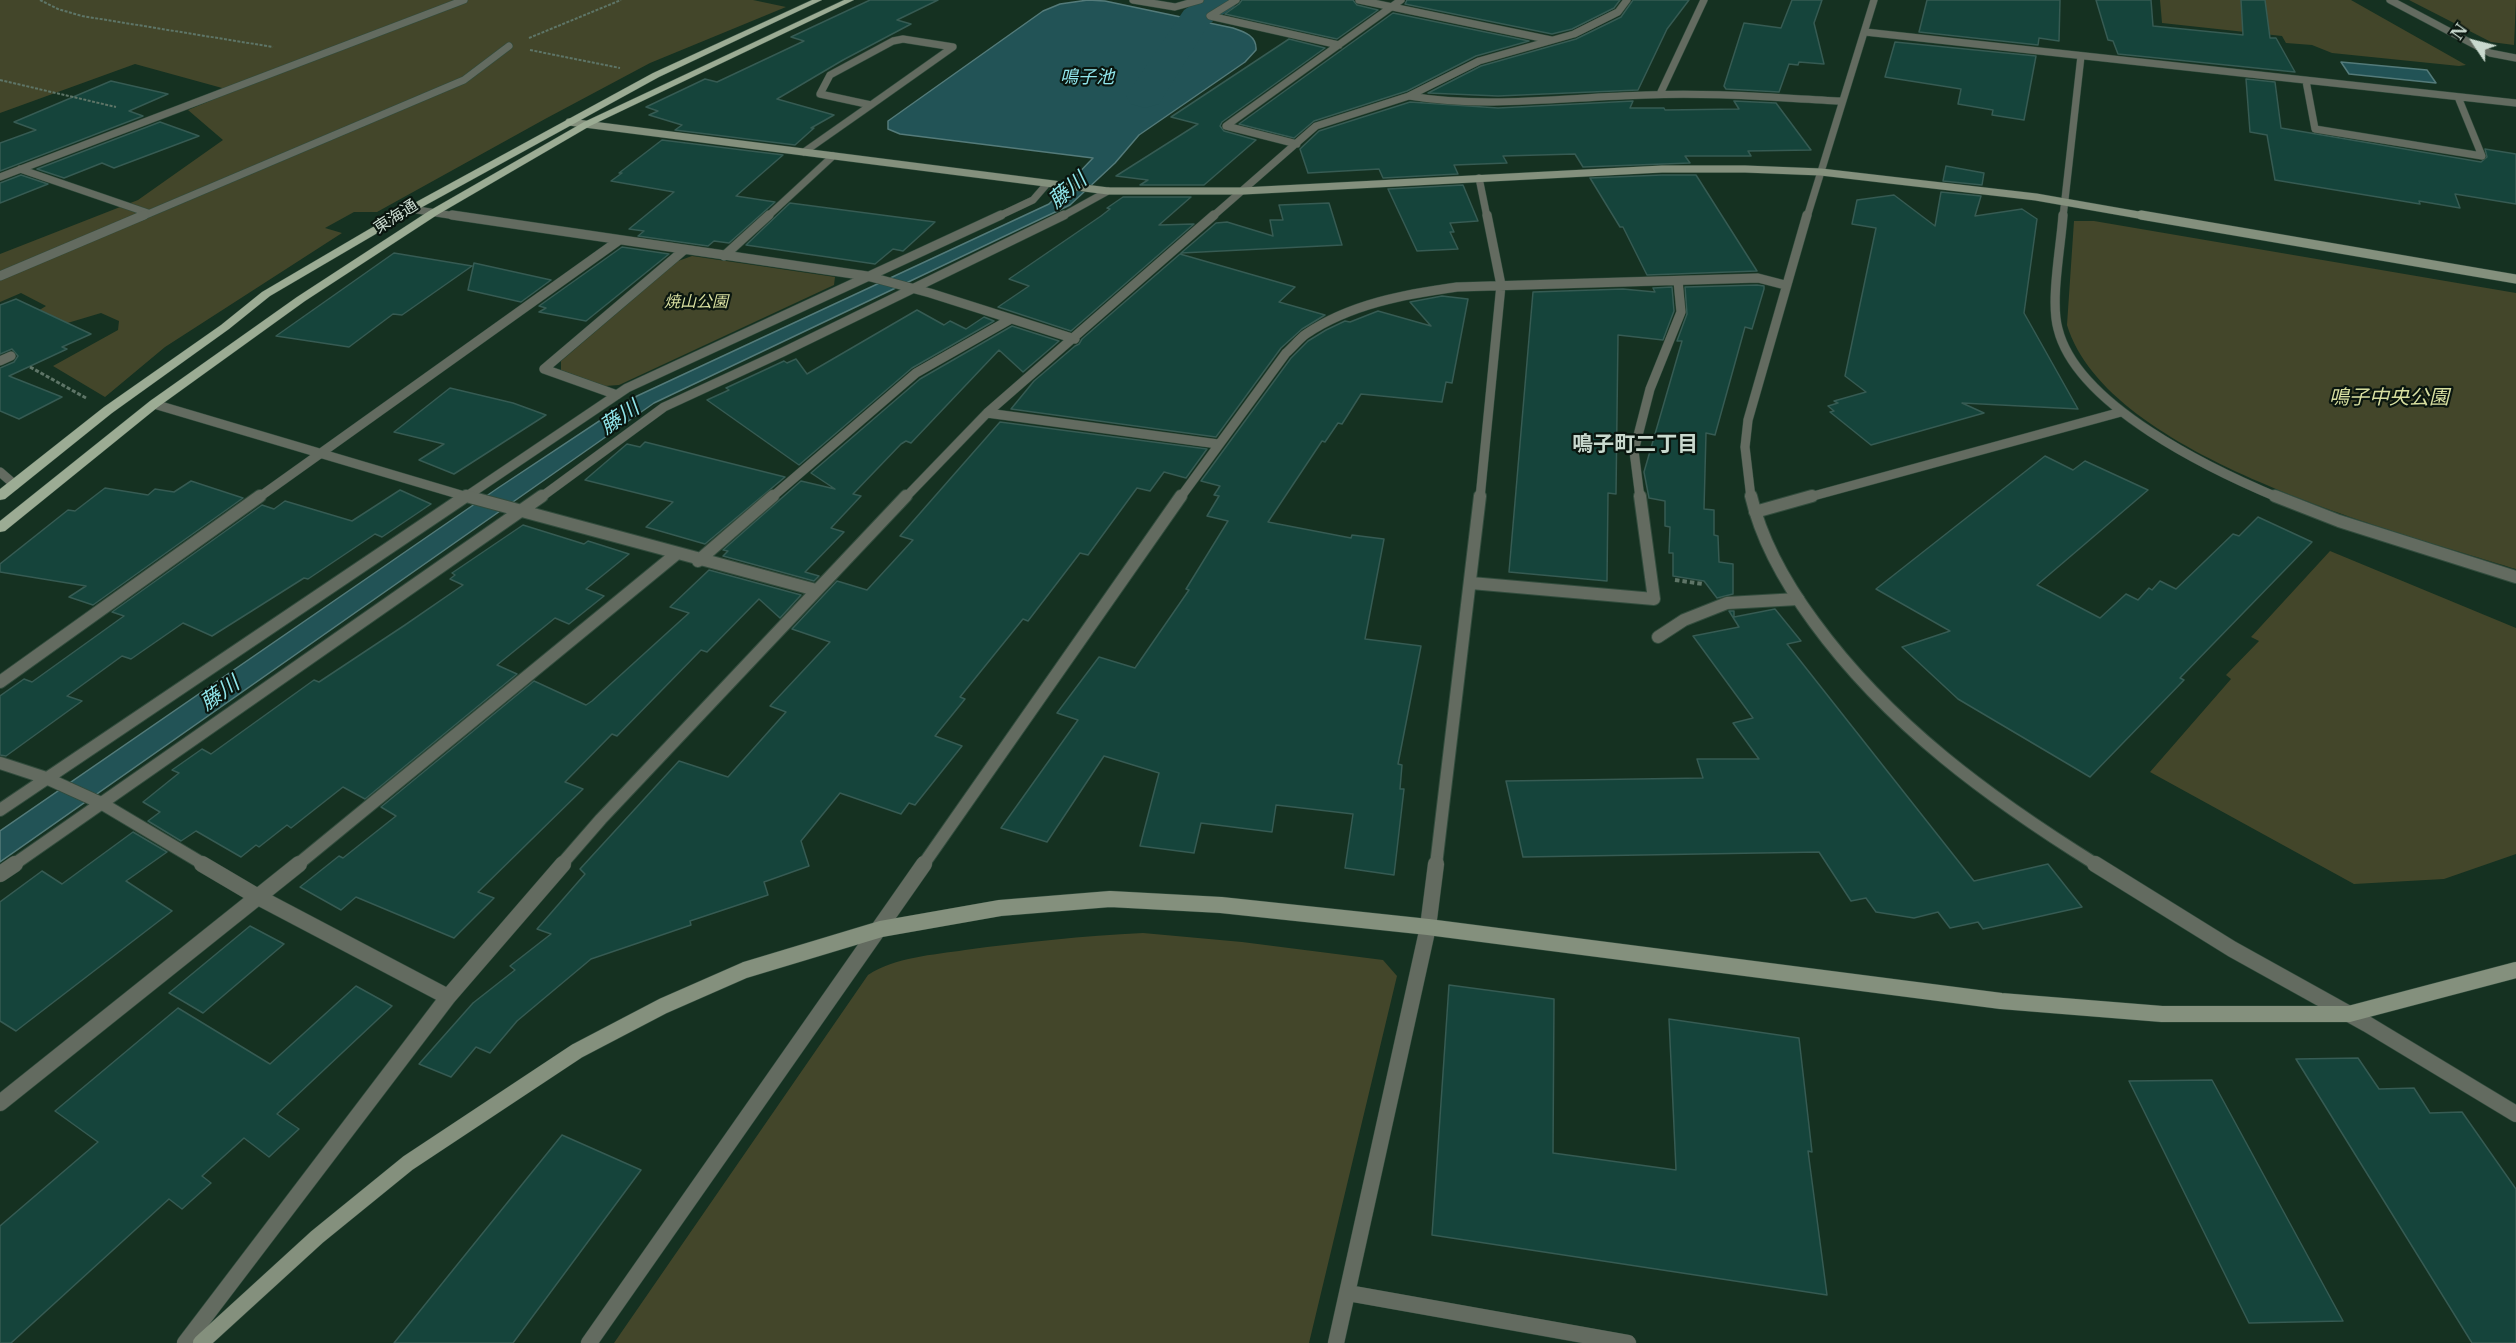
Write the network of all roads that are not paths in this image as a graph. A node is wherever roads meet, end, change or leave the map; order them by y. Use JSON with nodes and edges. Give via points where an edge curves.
{"nodes":[{"id":1,"x":464,"y":0,"type":"edge"},
{"id":2,"x":818,"y":0,"type":"edge"},
{"id":3,"x":850,"y":0,"type":"edge"},
{"id":4,"x":1133,"y":0,"type":"edge"},
{"id":5,"x":1200,"y":0,"type":"edge"},
{"id":6,"x":1236,"y":0,"type":"edge"},
{"id":7,"x":1359,"y":0,"type":"edge"},
{"id":8,"x":1401,"y":0,"type":"edge"},
{"id":9,"x":1627,"y":0,"type":"edge"},
{"id":10,"x":1704,"y":0,"type":"edge"},
{"id":11,"x":1874,"y":0,"type":"edge"},
{"id":12,"x":2390,"y":0,"type":"edge"},
{"id":13,"x":1392,"y":7,"type":"junction"},
{"id":14,"x":1865,"y":33,"type":"junction"},
{"id":15,"x":1555,"y":41,"type":"junction"},
{"id":16,"x":1339,"y":45,"type":"junction"},
{"id":17,"x":509,"y":46,"type":"road end"},
{"id":18,"x":2081,"y":56,"type":"junction"},
{"id":19,"x":2516,"y":58,"type":"edge"},
{"id":20,"x":2306,"y":81,"type":"junction"},
{"id":21,"x":1660,"y":94,"type":"junction"},
{"id":22,"x":1409,"y":96,"type":"junction"},
{"id":23,"x":2458,"y":97,"type":"junction"},
{"id":24,"x":1842,"y":101,"type":"junction"},
{"id":25,"x":2516,"y":103,"type":"edge"},
{"id":26,"x":871,"y":105,"type":"junction"},
{"id":27,"x":569,"y":122,"type":"junction"},
{"id":28,"x":587,"y":124,"type":"junction"},
{"id":29,"x":1297,"y":144,"type":"junction"},
{"id":30,"x":804,"y":152,"type":"junction"},
{"id":31,"x":833,"y":156,"type":"junction"},
{"id":32,"x":20,"y":169,"type":"junction"},
{"id":33,"x":1821,"y":172,"type":"junction"},
{"id":34,"x":0,"y":177,"type":"edge"},
{"id":35,"x":1479,"y":178,"type":"junction"},
{"id":36,"x":1046,"y":184,"type":"junction"},
{"id":37,"x":1108,"y":191,"type":"junction"},
{"id":38,"x":1243,"y":191,"type":"junction"},
{"id":39,"x":2064,"y":202,"type":"junction"},
{"id":40,"x":411,"y":209,"type":"junction"},
{"id":41,"x":148,"y":213,"type":"junction"},
{"id":42,"x":433,"y":213,"type":"junction"},
{"id":43,"x":618,"y":241,"type":"junction"},
{"id":44,"x":684,"y":250,"type":"junction"},
{"id":45,"x":724,"y":256,"type":"junction"},
{"id":46,"x":0,"y":276,"type":"edge"},
{"id":47,"x":871,"y":277,"type":"junction"},
{"id":48,"x":2516,"y":279,"type":"edge"},
{"id":49,"x":1678,"y":281,"type":"junction"},
{"id":50,"x":1501,"y":285,"type":"junction"},
{"id":51,"x":1785,"y":285,"type":"junction"},
{"id":52,"x":907,"y":288,"type":"junction"},
{"id":53,"x":1010,"y":320,"type":"junction"},
{"id":54,"x":1075,"y":339,"type":"junction"},
{"id":55,"x":11,"y":356,"type":"road end"},
{"id":56,"x":0,"y":361,"type":"edge"},
{"id":57,"x":617,"y":395,"type":"junction"},
{"id":58,"x":154,"y":404,"type":"junction"},
{"id":59,"x":2121,"y":412,"type":"junction"},
{"id":60,"x":987,"y":413,"type":"junction"},
{"id":61,"x":1218,"y":444,"type":"junction"},
{"id":62,"x":323,"y":453,"type":"junction"},
{"id":63,"x":0,"y":472,"type":"edge"},
{"id":64,"x":15,"y":485,"type":"junction"},
{"id":65,"x":0,"y":496,"type":"edge"},
{"id":66,"x":472,"y":498,"type":"junction"},
{"id":67,"x":523,"y":510,"type":"junction"},
{"id":68,"x":1755,"y":512,"type":"junction"},
{"id":69,"x":0,"y":528,"type":"edge"},
{"id":70,"x":675,"y":555,"type":"junction"},
{"id":71,"x":698,"y":561,"type":"junction"},
{"id":72,"x":2516,"y":577,"type":"edge"},
{"id":73,"x":1471,"y":583,"type":"junction"},
{"id":74,"x":816,"y":590,"type":"junction"},
{"id":75,"x":1798,"y":599,"type":"junction"},
{"id":76,"x":1658,"y":637,"type":"dead end"},
{"id":77,"x":0,"y":682,"type":"edge"},
{"id":78,"x":0,"y":763,"type":"edge"},
{"id":79,"x":52,"y":781,"type":"junction"},
{"id":80,"x":98,"y":801,"type":"junction"},
{"id":81,"x":0,"y":810,"type":"edge"},
{"id":82,"x":0,"y":874,"type":"edge"},
{"id":83,"x":258,"y":897,"type":"junction"},
{"id":84,"x":1428,"y":927,"type":"junction"},
{"id":85,"x":881,"y":929,"type":"junction"},
{"id":86,"x":2516,"y":970,"type":"edge"},
{"id":87,"x":448,"y":997,"type":"junction"},
{"id":88,"x":2349,"y":1014,"type":"junction"},
{"id":89,"x":0,"y":1103,"type":"edge"},
{"id":90,"x":2516,"y":1114,"type":"edge"},
{"id":91,"x":1348,"y":1293,"type":"junction"},
{"id":92,"x":185,"y":1343,"type":"edge"},
{"id":93,"x":201,"y":1343,"type":"edge"},
{"id":94,"x":590,"y":1343,"type":"edge"},
{"id":95,"x":1336,"y":1343,"type":"edge"},
{"id":96,"x":1628,"y":1343,"type":"edge"}],
"edges":[{"from":1,"to":32,"type":"street"},
{"from":2,"to":27,"type":"main road","name":"東海通","via":[[656,75]]},
{"from":3,"to":28,"type":"main road","name":"東海通"},
{"from":4,"to":5,"type":"street","via":[[1171,9]]},
{"from":6,"to":16,"type":"street","via":[[1210,16]]},
{"from":7,"to":13,"type":"street"},
{"from":8,"to":13,"type":"street"},
{"from":9,"to":15,"type":"street","via":[[1618,12]]},
{"from":10,"to":21,"type":"street"},
{"from":11,"to":14,"type":"street"},
{"from":12,"to":19,"type":"street","via":[[2484,50]]},
{"from":13,"to":15,"type":"street"},
{"from":13,"to":16,"type":"street"},
{"from":14,"to":18,"type":"street"},
{"from":14,"to":24,"type":"street"},
{"from":15,"to":22,"type":"street","via":[[1479,61]]},
{"from":16,"to":29,"type":"street","via":[[1226,126]]},
{"from":17,"to":41,"type":"street","via":[[464,80]]},
{"from":18,"to":20,"type":"street"},
{"from":18,"to":39,"type":"street"},
{"from":20,"to":23,"type":"street"},
{"from":20,"to":23,"type":"street","via":[[2315,129],[2482,156]]},
{"from":21,"to":22,"type":"street","via":[[1475,104]]},
{"from":21,"to":24,"type":"street"},
{"from":22,"to":29,"type":"street","via":[[1316,126]]},
{"from":23,"to":25,"type":"street"},
{"from":24,"to":33,"type":"street"},
{"from":26,"to":26,"type":"street","via":[[819,94],[830,75],[893,41],[953,47]]},
{"from":26,"to":30,"type":"street"},
{"from":27,"to":28,"type":"street"},
{"from":27,"to":40,"type":"main road","name":"東海通"},
{"from":28,"to":30,"type":"street"},
{"from":28,"to":42,"type":"main road","name":"東海通"},
{"from":29,"to":38,"type":"street"},
{"from":30,"to":31,"type":"street"},
{"from":31,"to":36,"type":"street"},
{"from":31,"to":45,"type":"street"},
{"from":32,"to":34,"type":"street"},
{"from":32,"to":41,"type":"street"},
{"from":33,"to":35,"type":"street","via":[[1662,169]]},
{"from":33,"to":39,"type":"street"},
{"from":33,"to":51,"type":"street"},
{"from":35,"to":38,"type":"street"},
{"from":35,"to":50,"type":"street"},
{"from":36,"to":37,"type":"street"},
{"from":36,"to":47,"type":"street","via":[[1032,200]]},
{"from":37,"to":38,"type":"street"},
{"from":37,"to":52,"type":"street"},
{"from":38,"to":54,"type":"street"},
{"from":39,"to":48,"type":"street"},
{"from":39,"to":59,"type":"street","via":[[2055,321],[2068,355]]},
{"from":40,"to":42,"type":"street"},
{"from":40,"to":64,"type":"main road","name":"東海通","via":[[266,294],[108,410]]},
{"from":41,"to":46,"type":"street"},
{"from":42,"to":43,"type":"street"},
{"from":42,"to":58,"type":"main road","name":"東海通","via":[[301,299]]},
{"from":43,"to":44,"type":"street"},
{"from":43,"to":62,"type":"street"},
{"from":44,"to":45,"type":"street"},
{"from":44,"to":57,"type":"street","via":[[544,369]]},
{"from":45,"to":47,"type":"street"},
{"from":47,"to":52,"type":"street"},
{"from":47,"to":57,"type":"street"},
{"from":49,"to":50,"type":"street"},
{"from":49,"to":51,"type":"street","via":[[1758,278]]},
{"from":49,"to":73,"type":"street","via":[[1681,312],[1650,389],[1635,451],[1654,599]]},
{"from":50,"to":61,"type":"street","via":[[1456,287],[1383,301],[1358,308],[1306,334],[1286,353]]},
{"from":50,"to":73,"type":"street"},
{"from":51,"to":68,"type":"street","via":[[1745,445]]},
{"from":52,"to":53,"type":"street"},
{"from":52,"to":67,"type":"street","via":[[664,407]]},
{"from":53,"to":54,"type":"street"},
{"from":53,"to":71,"type":"street","via":[[916,373]]},
{"from":54,"to":60,"type":"street"},
{"from":55,"to":56,"type":"street"},
{"from":57,"to":66,"type":"street"},
{"from":58,"to":62,"type":"street"},
{"from":58,"to":69,"type":"main road","name":"東海通"},
{"from":59,"to":68,"type":"street"},
{"from":59,"to":72,"type":"street","via":[[2194,459],[2251,488],[2305,510]]},
{"from":60,"to":61,"type":"street"},
{"from":60,"to":74,"type":"street"},
{"from":61,"to":85,"type":"street"},
{"from":62,"to":66,"type":"street"},
{"from":62,"to":77,"type":"street"},
{"from":63,"to":64,"type":"street"},
{"from":64,"to":65,"type":"main road","name":"東海通"},
{"from":66,"to":67,"type":"street"},
{"from":66,"to":79,"type":"street"},
{"from":67,"to":70,"type":"street"},
{"from":67,"to":80,"type":"street"},
{"from":68,"to":75,"type":"street","via":[[1763,540]]},
{"from":70,"to":71,"type":"street"},
{"from":70,"to":83,"type":"street"},
{"from":71,"to":74,"type":"street"},
{"from":73,"to":84,"type":"street"},
{"from":74,"to":87,"type":"street","via":[[601,819]]},
{"from":75,"to":76,"type":"street","via":[[1727,603],[1684,620]]},
{"from":75,"to":88,"type":"street","via":[[1862,684],[1967,778],[2062,843],[2223,943]]},
{"from":78,"to":79,"type":"street"},
{"from":79,"to":80,"type":"street"},
{"from":79,"to":81,"type":"street"},
{"from":80,"to":82,"type":"street"},
{"from":80,"to":83,"type":"street"},
{"from":83,"to":87,"type":"street"},
{"from":83,"to":89,"type":"street"},
{"from":84,"to":85,"type":"street","via":[[1221,904],[1110,899],[1000,908]]},
{"from":84,"to":88,"type":"street","via":[[2001,1001],[2162,1014]]},
{"from":84,"to":91,"type":"street"},
{"from":85,"to":93,"type":"street","via":[[745,970],[663,1006],[577,1051],[408,1163],[317,1237]]},
{"from":85,"to":94,"type":"street"},
{"from":86,"to":88,"type":"street"},
{"from":87,"to":92,"type":"street"},
{"from":88,"to":90,"type":"street"},
{"from":91,"to":95,"type":"street"},
{"from":91,"to":96,"type":"street"}]}
